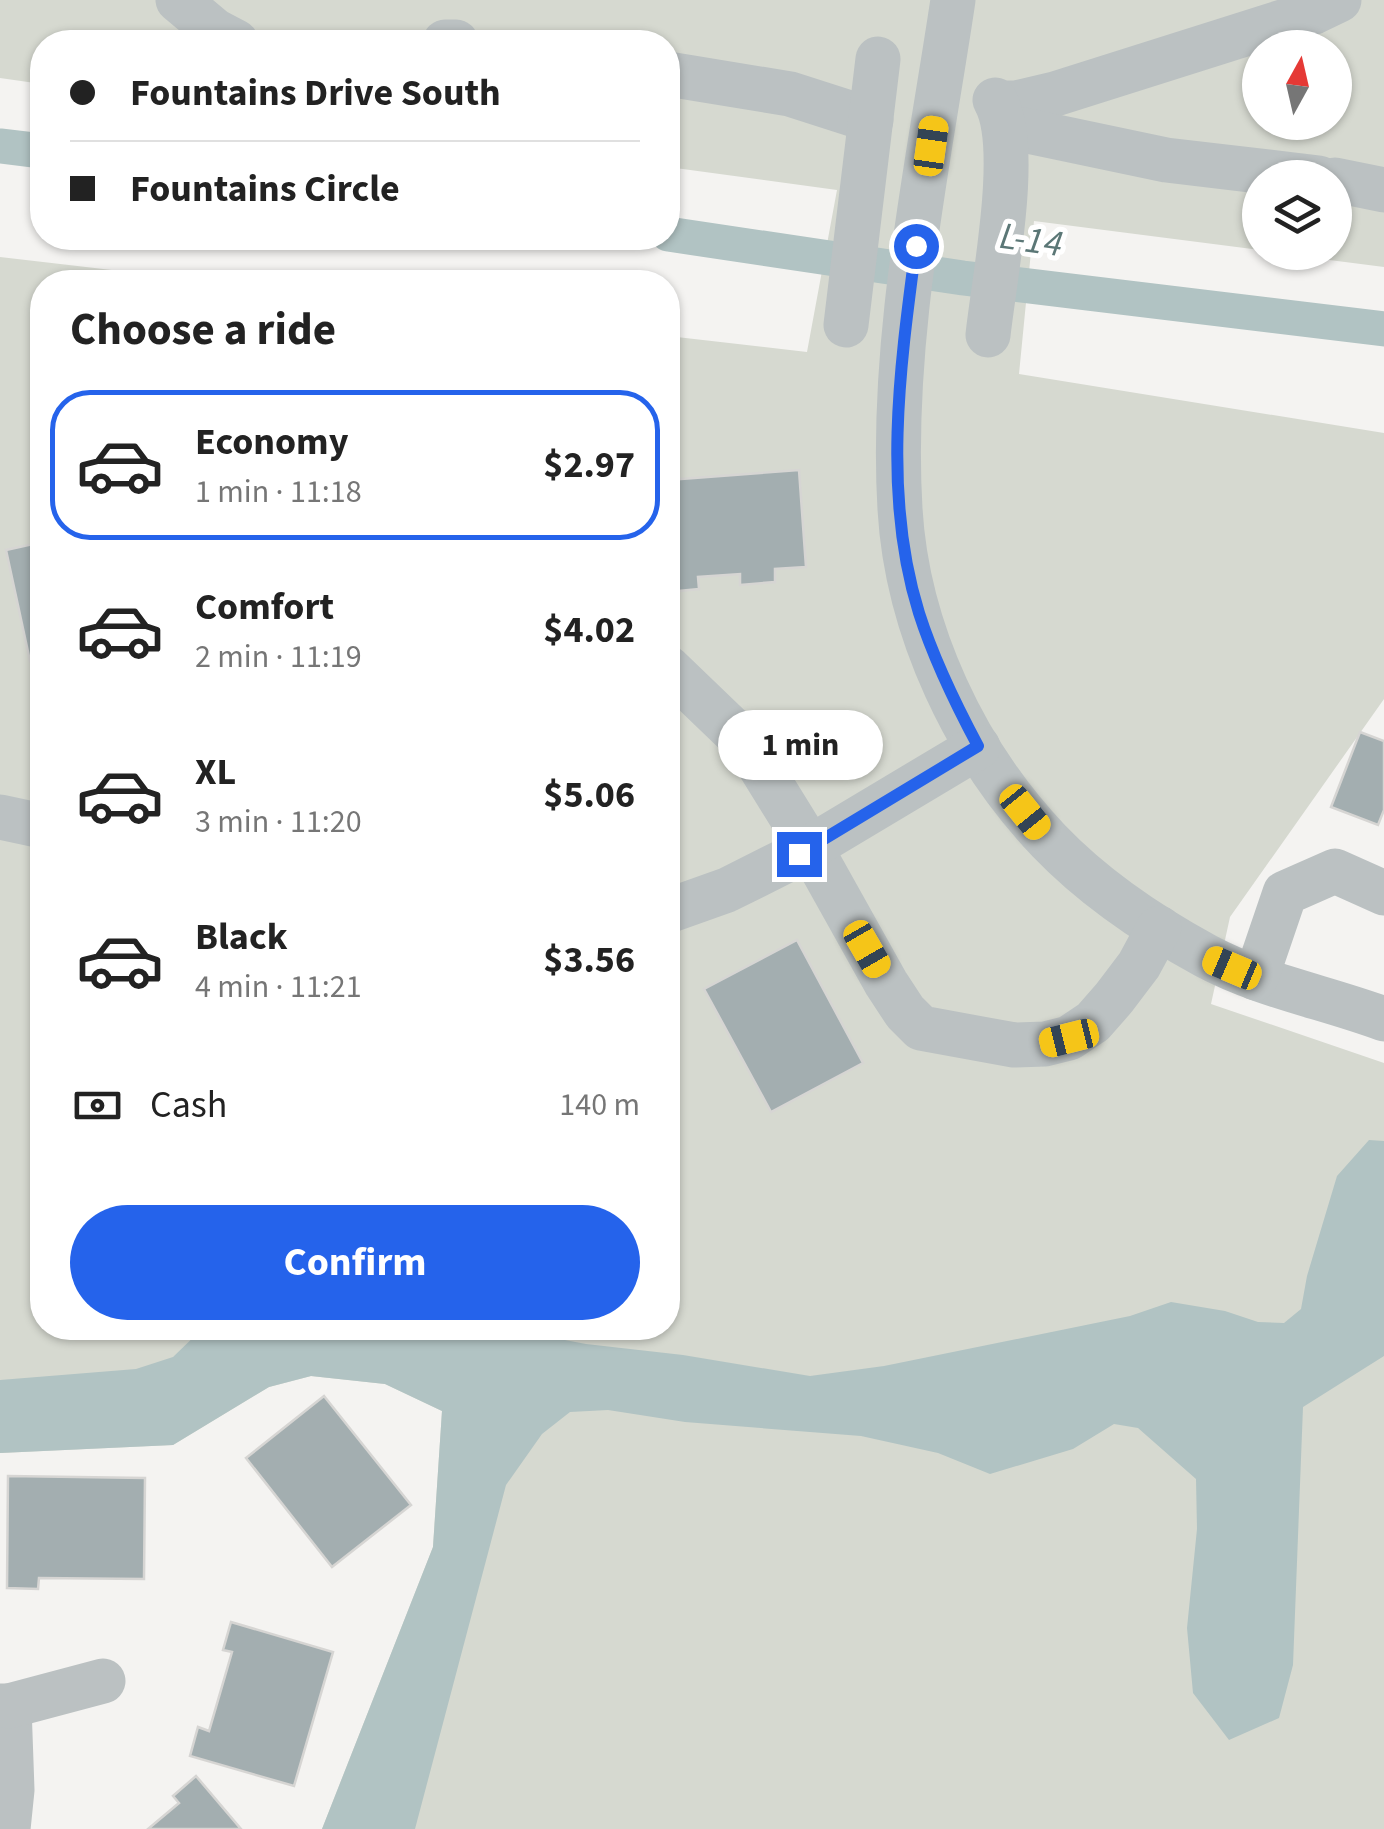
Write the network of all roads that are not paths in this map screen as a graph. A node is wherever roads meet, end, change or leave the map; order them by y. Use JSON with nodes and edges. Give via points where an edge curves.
{"nodes":[{"id":1,"x":178,"y":0,"type":"edge"},
{"id":2,"x":952,"y":0,"type":"edge"},
{"id":3,"x":1339,"y":0,"type":"edge"},
{"id":4,"x":214,"y":30,"type":"edge"},
{"id":5,"x":878,"y":59,"type":"dead end"},
{"id":6,"x":680,"y":76,"type":"edge"},
{"id":7,"x":941,"y":76,"type":"junction"},
{"id":8,"x":1001,"y":114,"type":"junction"},
{"id":9,"x":870,"y":120,"type":"junction"},
{"id":10,"x":1242,"y":169,"type":"edge"},
{"id":11,"x":1352,"y":183,"type":"edge"},
{"id":12,"x":1384,"y":190,"type":"edge"},
{"id":13,"x":846,"y":325,"type":"dead end"},
{"id":14,"x":988,"y":335,"type":"dead end"},
{"id":15,"x":680,"y":680,"type":"edge"},
{"id":16,"x":978,"y":746,"type":"junction"},
{"id":17,"x":0,"y":818,"type":"edge"},
{"id":18,"x":30,"y":824,"type":"edge"},
{"id":19,"x":810,"y":848,"type":"junction"},
{"id":20,"x":1384,"y":893,"type":"edge"},
{"id":21,"x":680,"y":907,"type":"edge"},
{"id":22,"x":1158,"y":928,"type":"junction"},
{"id":23,"x":1256,"y":978,"type":"junction"},
{"id":24,"x":1384,"y":1019,"type":"edge"},
{"id":25,"x":103,"y":1681,"type":"dead end"},
{"id":26,"x":4,"y":1706,"type":"edge"},
{"id":27,"x":8,"y":1829,"type":"edge"}],
"edges":[{"from":1,"to":4,"type":"street"},
{"from":2,"to":7,"type":"street"},
{"from":3,"to":8,"type":"street","via":[[1016,103]]},
{"from":5,"to":9,"type":"street"},
{"from":6,"to":9,"type":"street","via":[[790,94]]},
{"from":7,"to":8,"type":"street","via":[[982,85]]},
{"from":7,"to":16,"type":"street","via":[[903,343],[900,512],[918,610]]},
{"from":8,"to":10,"type":"street","via":[[1166,160]]},
{"from":8,"to":14,"type":"street","via":[[1004,185]]},
{"from":9,"to":13,"type":"street"},
{"from":11,"to":12,"type":"street"},
{"from":15,"to":19,"type":"street","via":[[745,742]]},
{"from":16,"to":19,"type":"street"},
{"from":16,"to":22,"type":"street","via":[[1049,840],[1104,891]]},
{"from":17,"to":18,"type":"street"},
{"from":19,"to":21,"type":"street"},
{"from":19,"to":22,"type":"street","via":[[905,1012],[921,1028],[940,1034],[1014,1044],[1069,1038],[1114,998]]},
{"from":20,"to":23,"type":"street","via":[[1334,872],[1285,894]]},
{"from":22,"to":23,"type":"street"},
{"from":23,"to":24,"type":"street"},
{"from":25,"to":26,"type":"street"},
{"from":26,"to":27,"type":"street","via":[[12,1790]]}]}
